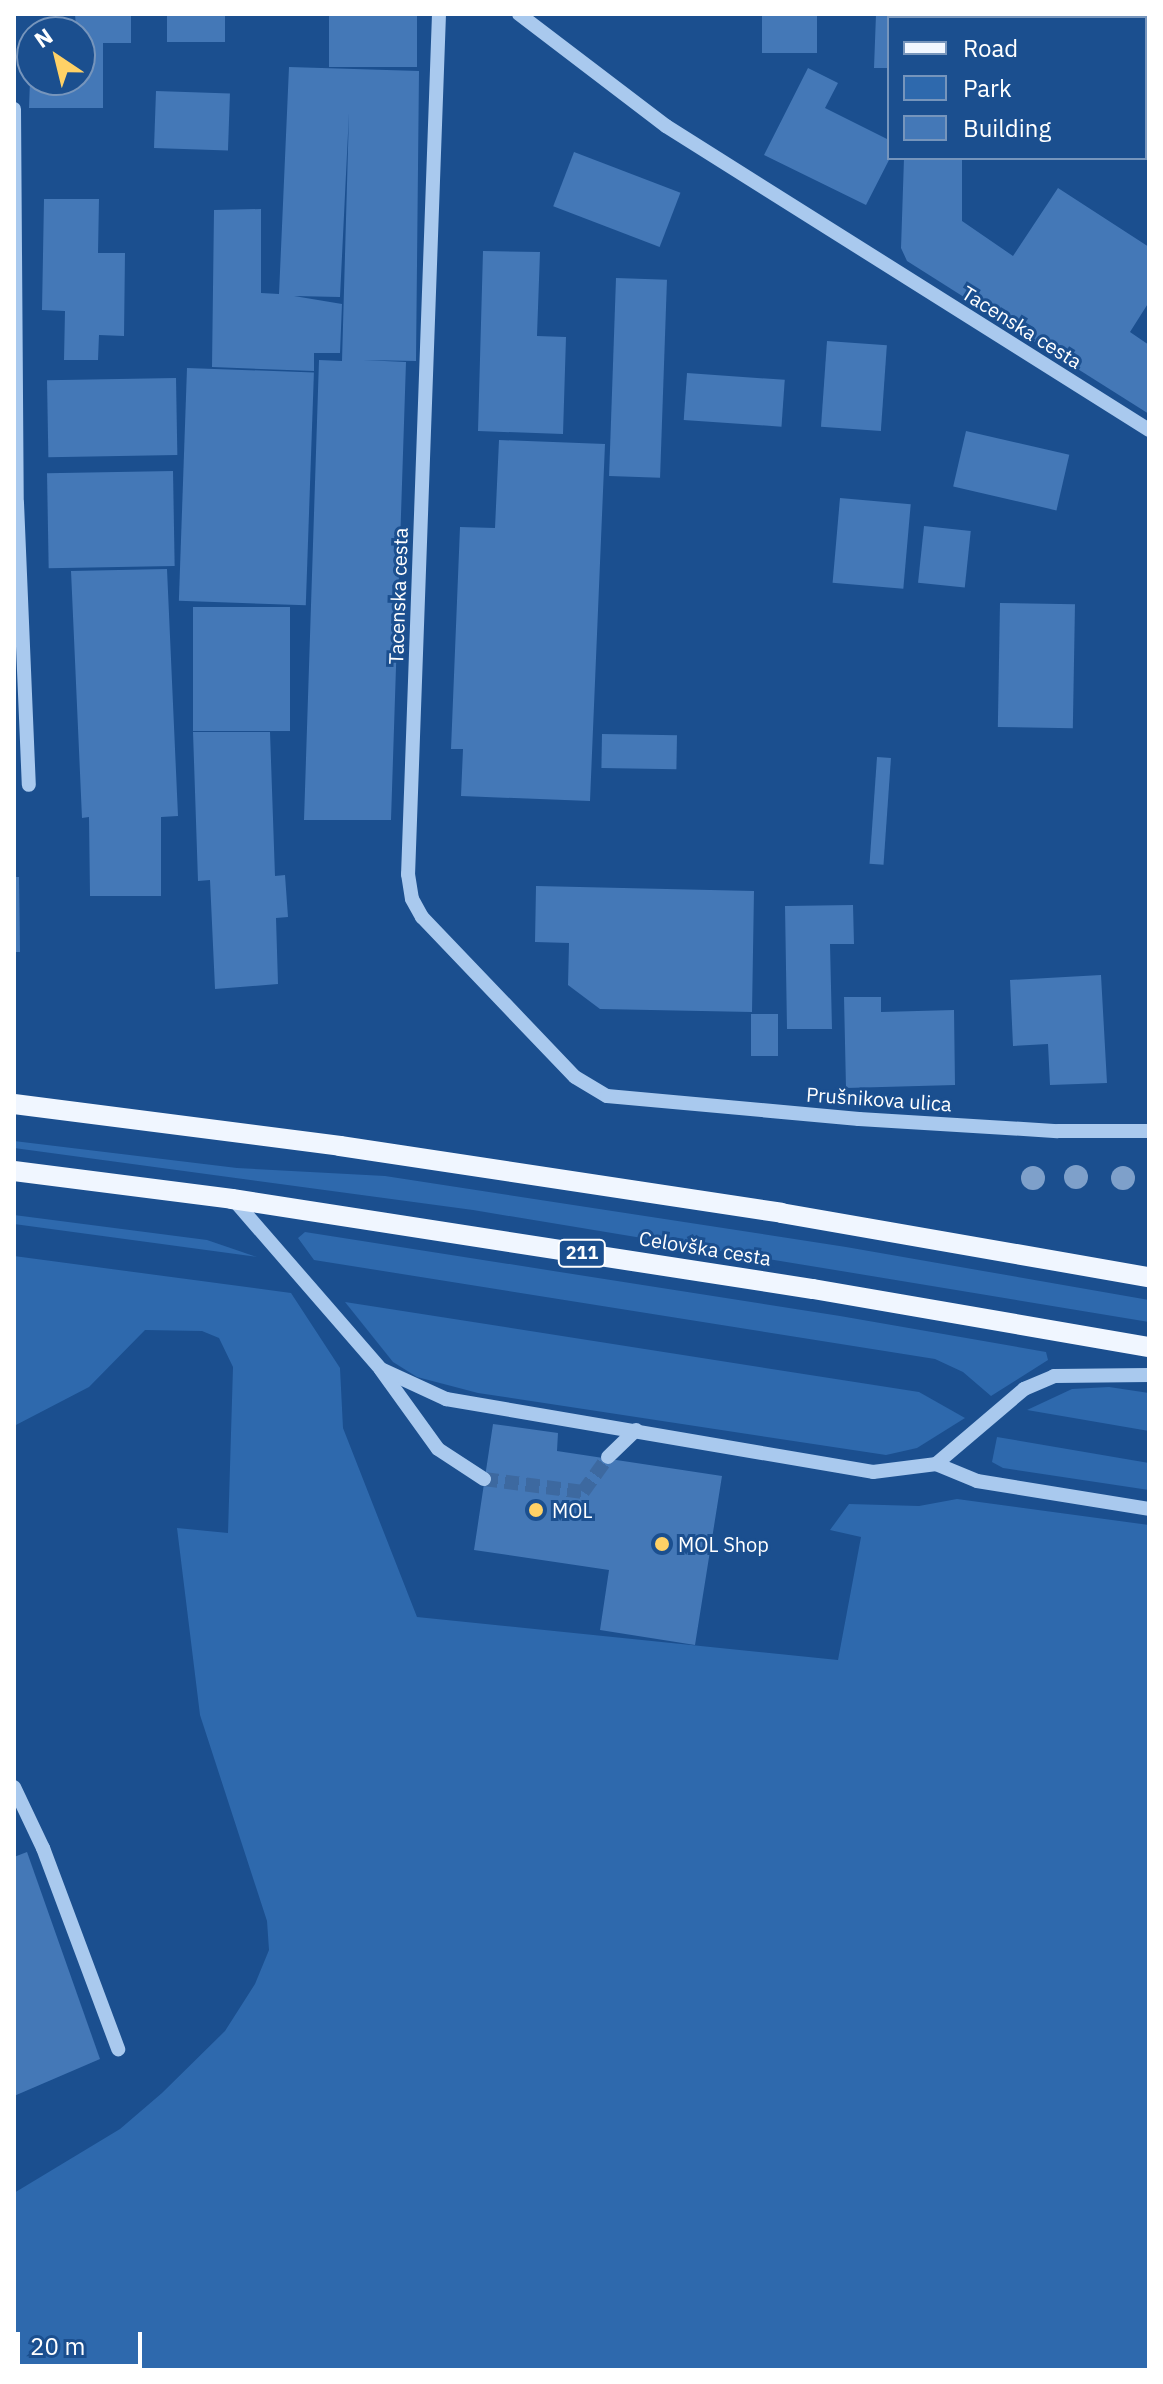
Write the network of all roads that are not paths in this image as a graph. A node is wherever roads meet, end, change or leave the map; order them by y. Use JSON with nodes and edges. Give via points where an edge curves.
{"nodes":[{"id":1,"x":439,"y":14,"type":"edge"},
{"id":2,"x":519,"y":14,"type":"edge"},
{"id":3,"x":14,"y":109,"type":"edge"},
{"id":4,"x":1149,"y":430,"type":"edge"},
{"id":5,"x":29,"y":785,"type":"dead end"},
{"id":6,"x":607,"y":1096,"type":"joint"},
{"id":7,"x":14,"y":1104,"type":"edge"},
{"id":8,"x":1149,"y":1131,"type":"edge"},
{"id":9,"x":14,"y":1171,"type":"edge"},
{"id":10,"x":232,"y":1199,"type":"junction"},
{"id":11,"x":1149,"y":1277,"type":"edge"},
{"id":12,"x":1149,"y":1347,"type":"edge"},
{"id":13,"x":381,"y":1369,"type":"junction"},
{"id":14,"x":1149,"y":1375,"type":"edge"},
{"id":15,"x":636,"y":1430,"type":"junction"},
{"id":16,"x":608,"y":1457,"type":"tunnel mouth"},
{"id":17,"x":936,"y":1464,"type":"junction"},
{"id":18,"x":484,"y":1479,"type":"tunnel mouth"},
{"id":19,"x":1149,"y":1509,"type":"edge"},
{"id":20,"x":14,"y":1787,"type":"edge"},
{"id":21,"x":118,"y":2049,"type":"dead end"}],
"edges":[{"from":1,"to":6,"type":"street","name":"Tacenska cesta","via":[[408,874],[422,917],[575,1077]]},
{"from":2,"to":4,"type":"street","name":"Tacenska cesta","via":[[666,126]]},
{"from":3,"to":5,"type":"street","via":[[17,503]]},
{"from":6,"to":8,"type":"street","name":"Prušnikova ulica","via":[[859,1119]]},
{"from":7,"to":11,"type":"main road","via":[[608,1187]]},
{"from":9,"to":10,"type":"main road","name":"Celovška cesta","number":"211"},
{"from":10,"to":12,"type":"main road","name":"Celovška cesta","number":"211"},
{"from":10,"to":13,"type":"street"},
{"from":13,"to":15,"type":"street","via":[[446,1399]]},
{"from":13,"to":18,"type":"street","via":[[438,1449]]},
{"from":14,"to":17,"type":"street","via":[[1054,1376],[1024,1389]]},
{"from":15,"to":16,"type":"street"},
{"from":15,"to":17,"type":"street","via":[[873,1472]]},
{"from":17,"to":19,"type":"street","via":[[977,1481]]},
{"from":20,"to":21,"type":"street","via":[[43,1848]]}]}
